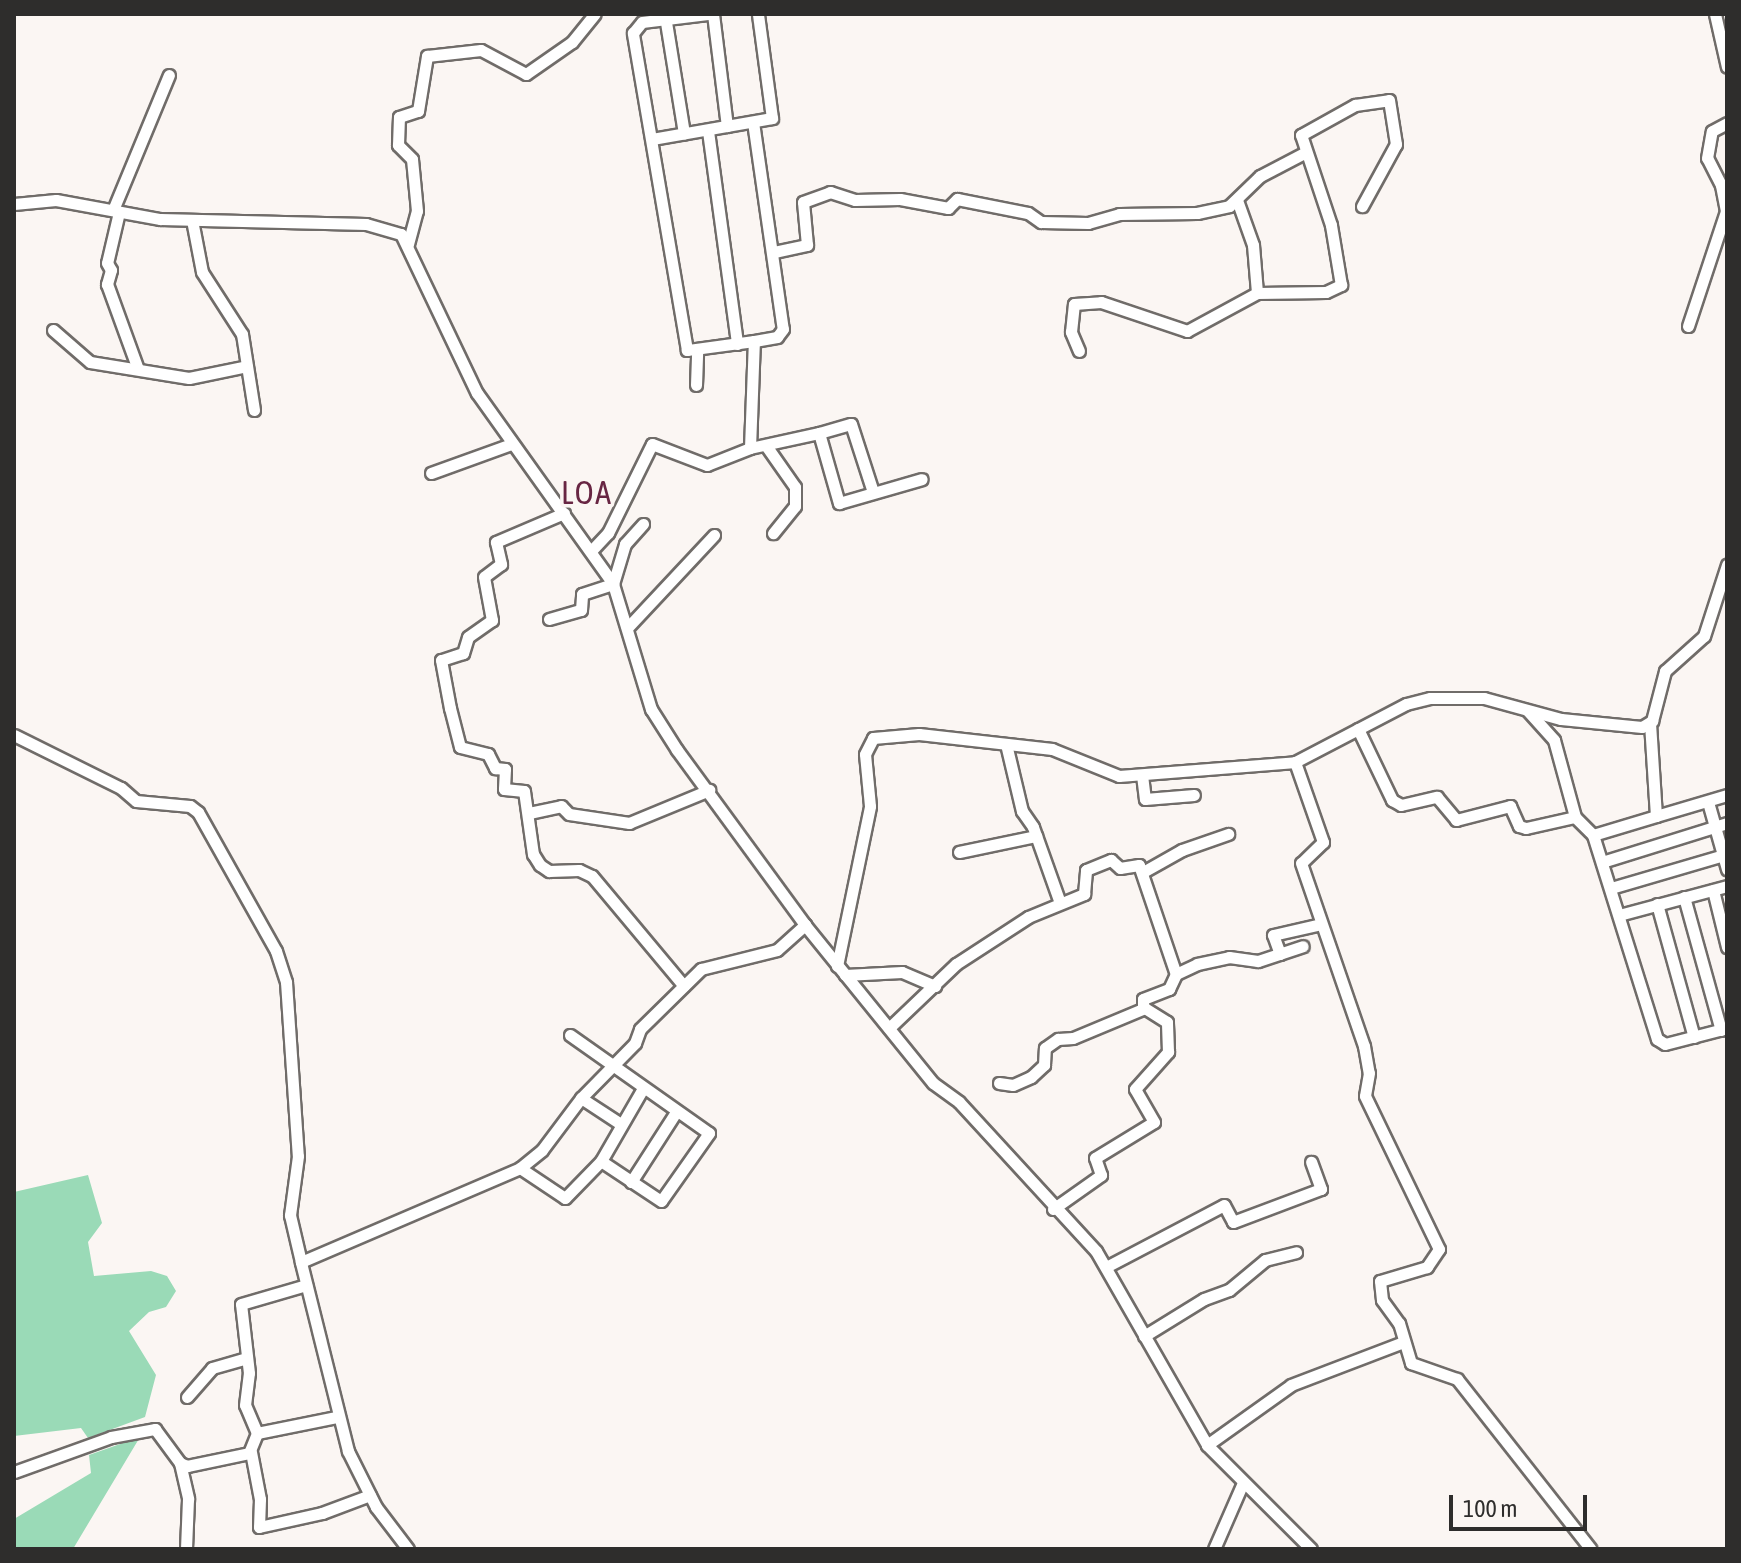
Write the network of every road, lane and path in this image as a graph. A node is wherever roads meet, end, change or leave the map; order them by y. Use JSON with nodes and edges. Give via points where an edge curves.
{"nodes":[{"id":1,"x":595,"y":14,"type":"edge"},
{"id":2,"x":711,"y":14,"type":"edge"},
{"id":3,"x":758,"y":14,"type":"edge"},
{"id":4,"x":1715,"y":14,"type":"edge"},
{"id":5,"x":666,"y":17,"type":"edge"},
{"id":6,"x":1727,"y":67,"type":"edge"},
{"id":7,"x":169,"y":75,"type":"dead end"},
{"id":8,"x":753,"y":122,"type":"junction"},
{"id":9,"x":1727,"y":123,"type":"edge"},
{"id":10,"x":727,"y":126,"type":"junction"},
{"id":11,"x":708,"y":131,"type":"junction"},
{"id":12,"x":684,"y":133,"type":"junction"},
{"id":13,"x":652,"y":139,"type":"junction"},
{"id":14,"x":1304,"y":153,"type":"junction"},
{"id":15,"x":1237,"y":200,"type":"junction"},
{"id":16,"x":14,"y":204,"type":"edge"},
{"id":17,"x":1362,"y":206,"type":"dead end"},
{"id":18,"x":116,"y":211,"type":"junction"},
{"id":19,"x":192,"y":220,"type":"junction"},
{"id":20,"x":408,"y":244,"type":"junction"},
{"id":21,"x":774,"y":252,"type":"junction"},
{"id":22,"x":1257,"y":293,"type":"junction"},
{"id":23,"x":1688,"y":326,"type":"dead end"},
{"id":24,"x":53,"y":330,"type":"dead end"},
{"id":25,"x":754,"y":341,"type":"junction"},
{"id":26,"x":737,"y":344,"type":"junction"},
{"id":27,"x":697,"y":350,"type":"junction"},
{"id":28,"x":1079,"y":351,"type":"dead end"},
{"id":29,"x":247,"y":366,"type":"junction"},
{"id":30,"x":138,"y":369,"type":"junction"},
{"id":31,"x":696,"y":385,"type":"dead end"},
{"id":32,"x":254,"y":410,"type":"dead end"},
{"id":33,"x":819,"y":433,"type":"junction"},
{"id":34,"x":511,"y":444,"type":"junction"},
{"id":35,"x":767,"y":447,"type":"junction"},
{"id":36,"x":750,"y":448,"type":"junction"},
{"id":37,"x":431,"y":473,"type":"dead end"},
{"id":38,"x":922,"y":479,"type":"dead end"},
{"id":39,"x":873,"y":492,"type":"junction"},
{"id":40,"x":564,"y":513,"type":"junction"},
{"id":41,"x":643,"y":524,"type":"dead end"},
{"id":42,"x":773,"y":533,"type":"dead end"},
{"id":43,"x":714,"y":535,"type":"dead end"},
{"id":44,"x":591,"y":551,"type":"junction"},
{"id":45,"x":1727,"y":565,"type":"edge"},
{"id":46,"x":613,"y":584,"type":"junction"},
{"id":47,"x":549,"y":619,"type":"dead end"},
{"id":48,"x":628,"y":627,"type":"junction"},
{"id":49,"x":1527,"y":710,"type":"junction"},
{"id":50,"x":1650,"y":723,"type":"junction"},
{"id":51,"x":1358,"y":729,"type":"junction"},
{"id":52,"x":14,"y":735,"type":"edge"},
{"id":53,"x":1006,"y":744,"type":"junction"},
{"id":54,"x":1295,"y":762,"type":"junction"},
{"id":55,"x":1142,"y":775,"type":"junction"},
{"id":56,"x":709,"y":790,"type":"junction"},
{"id":57,"x":1194,"y":795,"type":"dead end"},
{"id":58,"x":1727,"y":795,"type":"edge"},
{"id":59,"x":1708,"y":802,"type":"junction"},
{"id":60,"x":529,"y":813,"type":"junction"},
{"id":61,"x":1656,"y":816,"type":"junction"},
{"id":62,"x":1575,"y":817,"type":"junction"},
{"id":63,"x":1723,"y":824,"type":"edge"},
{"id":64,"x":1228,"y":834,"type":"dead end"},
{"id":65,"x":1593,"y":835,"type":"junction"},
{"id":66,"x":1036,"y":836,"type":"junction"},
{"id":67,"x":959,"y":852,"type":"dead end"},
{"id":68,"x":1724,"y":855,"type":"edge"},
{"id":69,"x":1602,"y":862,"type":"junction"},
{"id":70,"x":1727,"y":869,"type":"edge"},
{"id":71,"x":1143,"y":872,"type":"junction"},
{"id":72,"x":1727,"y":886,"type":"edge"},
{"id":73,"x":1611,"y":888,"type":"junction"},
{"id":74,"x":1713,"y":890,"type":"junction"},
{"id":75,"x":1684,"y":897,"type":"junction"},
{"id":76,"x":1059,"y":900,"type":"junction"},
{"id":77,"x":1657,"y":904,"type":"junction"},
{"id":78,"x":1619,"y":915,"type":"junction"},
{"id":79,"x":1321,"y":924,"type":"junction"},
{"id":80,"x":805,"y":925,"type":"junction"},
{"id":81,"x":1726,"y":940,"type":"edge"},
{"id":82,"x":1303,"y":946,"type":"dead end"},
{"id":83,"x":1280,"y":954,"type":"junction"},
{"id":84,"x":837,"y":966,"type":"junction"},
{"id":85,"x":1176,"y":974,"type":"junction"},
{"id":86,"x":845,"y":975,"type":"junction"},
{"id":87,"x":684,"y":986,"type":"junction"},
{"id":88,"x":935,"y":986,"type":"junction"},
{"id":89,"x":1145,"y":1008,"type":"junction"},
{"id":90,"x":889,"y":1028,"type":"junction"},
{"id":91,"x":1724,"y":1029,"type":"edge"},
{"id":92,"x":570,"y":1035,"type":"dead end"},
{"id":93,"x":1694,"y":1037,"type":"junction"},
{"id":94,"x":612,"y":1064,"type":"junction"},
{"id":95,"x":999,"y":1083,"type":"dead end"},
{"id":96,"x":642,"y":1090,"type":"junction"},
{"id":97,"x":581,"y":1098,"type":"junction"},
{"id":98,"x":676,"y":1112,"type":"junction"},
{"id":99,"x":619,"y":1123,"type":"junction"},
{"id":100,"x":601,"y":1161,"type":"junction"},
{"id":101,"x":1311,"y":1162,"type":"dead end"},
{"id":102,"x":520,"y":1168,"type":"junction"},
{"id":103,"x":631,"y":1182,"type":"junction"},
{"id":104,"x":1053,"y":1209,"type":"junction"},
{"id":105,"x":1296,"y":1252,"type":"dead end"},
{"id":106,"x":301,"y":1262,"type":"junction"},
{"id":107,"x":1106,"y":1267,"type":"junction"},
{"id":108,"x":306,"y":1285,"type":"junction"},
{"id":109,"x":1144,"y":1336,"type":"junction"},
{"id":110,"x":1401,"y":1343,"type":"junction"},
{"id":111,"x":246,"y":1358,"type":"junction"},
{"id":112,"x":187,"y":1397,"type":"dead end"},
{"id":113,"x":336,"y":1417,"type":"junction"},
{"id":114,"x":257,"y":1433,"type":"junction"},
{"id":115,"x":1207,"y":1445,"type":"junction"},
{"id":116,"x":251,"y":1452,"type":"junction"},
{"id":117,"x":180,"y":1463,"type":"junction"},
{"id":118,"x":14,"y":1472,"type":"edge"},
{"id":119,"x":1242,"y":1485,"type":"junction"},
{"id":120,"x":370,"y":1495,"type":"junction"},
{"id":121,"x":403,"y":1548,"type":"edge"},
{"id":122,"x":186,"y":1549,"type":"edge"},
{"id":123,"x":1214,"y":1549,"type":"edge"},
{"id":124,"x":1311,"y":1549,"type":"edge"},
{"id":125,"x":1591,"y":1549,"type":"edge"}],
"edges":[{"from":1,"to":20,"type":"street","via":[[572,42],[526,74],[481,50],[427,56],[418,111],[399,117],[398,145],[412,159],[417,211]]},
{"from":2,"to":5,"type":"street"},
{"from":2,"to":10,"type":"street"},
{"from":3,"to":8,"type":"street","via":[[772,118]]},
{"from":4,"to":6,"type":"street"},
{"from":5,"to":12,"type":"street"},
{"from":5,"to":13,"type":"street","via":[[642,22],[633,33]]},
{"from":7,"to":18,"type":"street"},
{"from":8,"to":10,"type":"street"},
{"from":8,"to":21,"type":"street"},
{"from":9,"to":23,"type":"street","via":[[1712,131],[1707,158],[1721,185],[1726,211]]},
{"from":10,"to":11,"type":"street"},
{"from":11,"to":12,"type":"street"},
{"from":11,"to":26,"type":"street"},
{"from":12,"to":13,"type":"street"},
{"from":13,"to":27,"type":"street","via":[[687,350]]},
{"from":14,"to":15,"type":"street","via":[[1260,176]]},
{"from":14,"to":17,"type":"street","via":[[1303,132],[1355,105],[1391,101],[1396,144]]},
{"from":14,"to":22,"type":"street","via":[[1331,225],[1342,283],[1326,292]]},
{"from":15,"to":21,"type":"street","via":[[1202,212],[1123,213],[1088,223],[1041,222],[1028,213],[957,199],[948,208],[900,199],[855,200],[832,192],[806,197],[809,243]]},
{"from":15,"to":22,"type":"street","via":[[1253,245]]},
{"from":16,"to":18,"type":"street","via":[[56,200]]},
{"from":18,"to":19,"type":"street"},
{"from":18,"to":30,"type":"street","via":[[107,284]]},
{"from":19,"to":20,"type":"street","via":[[366,224],[401,234]]},
{"from":19,"to":29,"type":"street","via":[[202,272],[241,329]]},
{"from":20,"to":34,"type":"street","via":[[462,367]]},
{"from":21,"to":25,"type":"street","via":[[783,333]]},
{"from":22,"to":28,"type":"street","via":[[1185,331],[1101,302],[1074,304],[1071,332]]},
{"from":24,"to":30,"type":"street","via":[[88,362]]},
{"from":25,"to":26,"type":"street"},
{"from":25,"to":36,"type":"street"},
{"from":26,"to":27,"type":"street"},
{"from":27,"to":31,"type":"street"},
{"from":29,"to":30,"type":"street","via":[[194,378]]},
{"from":29,"to":32,"type":"street"},
{"from":33,"to":35,"type":"street"},
{"from":33,"to":39,"type":"street","via":[[851,424]]},
{"from":33,"to":39,"type":"street","via":[[836,501]]},
{"from":34,"to":37,"type":"street"},
{"from":34,"to":40,"type":"street"},
{"from":35,"to":36,"type":"street"},
{"from":35,"to":42,"type":"street","via":[[795,487],[795,506]]},
{"from":36,"to":44,"type":"street","via":[[707,465],[652,444],[608,533]]},
{"from":38,"to":39,"type":"street"},
{"from":40,"to":44,"type":"street"},
{"from":40,"to":60,"type":"street","via":[[498,540],[501,564],[484,577],[492,620],[468,637],[463,653],[441,660],[460,747],[488,754],[495,768],[505,769],[503,788],[524,791]]},
{"from":41,"to":46,"type":"street","via":[[625,544]]},
{"from":43,"to":48,"type":"street"},
{"from":44,"to":46,"type":"street"},
{"from":45,"to":50,"type":"street","via":[[1704,636],[1665,671]]},
{"from":46,"to":47,"type":"street","via":[[582,594],[581,610]]},
{"from":46,"to":48,"type":"street"},
{"from":48,"to":56,"type":"street","via":[[651,709]]},
{"from":49,"to":50,"type":"street","via":[[1571,721]]},
{"from":49,"to":51,"type":"street","via":[[1484,698],[1430,698]]},
{"from":49,"to":62,"type":"street","via":[[1560,754]]},
{"from":50,"to":61,"type":"street"},
{"from":51,"to":54,"type":"street"},
{"from":51,"to":62,"type":"street","via":[[1392,800],[1401,805],[1437,797],[1456,820],[1510,806],[1519,826],[1526,828]]},
{"from":52,"to":106,"type":"street","via":[[121,788],[136,801],[190,806],[198,812],[282,962],[298,1156],[290,1215]]},
{"from":53,"to":55,"type":"street","via":[[1052,749],[1119,776]]},
{"from":53,"to":66,"type":"street","via":[[1022,811]]},
{"from":53,"to":84,"type":"street","via":[[919,734],[880,735],[866,743],[870,806]]},
{"from":54,"to":55,"type":"street"},
{"from":54,"to":79,"type":"street","via":[[1323,842],[1301,863]]},
{"from":55,"to":57,"type":"street","via":[[1145,799]]},
{"from":56,"to":60,"type":"street","via":[[663,812],[619,824],[569,814],[561,806]]},
{"from":56,"to":80,"type":"street"},
{"from":58,"to":59,"type":"street"},
{"from":59,"to":61,"type":"street"},
{"from":59,"to":63,"type":"street"},
{"from":60,"to":87,"type":"street","via":[[533,854],[540,865],[549,871],[590,874]]},
{"from":61,"to":65,"type":"street"},
{"from":62,"to":65,"type":"street"},
{"from":63,"to":68,"type":"street"},
{"from":63,"to":69,"type":"street"},
{"from":64,"to":71,"type":"street","via":[[1182,850]]},
{"from":65,"to":69,"type":"street"},
{"from":66,"to":67,"type":"street"},
{"from":66,"to":76,"type":"street"},
{"from":68,"to":70,"type":"street"},
{"from":68,"to":73,"type":"street"},
{"from":69,"to":73,"type":"street"},
{"from":71,"to":76,"type":"street","via":[[1136,863],[1120,868],[1109,861],[1086,870],[1086,892]]},
{"from":71,"to":85,"type":"street"},
{"from":72,"to":74,"type":"street"},
{"from":73,"to":78,"type":"street"},
{"from":74,"to":75,"type":"street"},
{"from":74,"to":81,"type":"street"},
{"from":75,"to":77,"type":"street"},
{"from":75,"to":91,"type":"street"},
{"from":76,"to":88,"type":"street","via":[[956,964]]},
{"from":77,"to":78,"type":"street"},
{"from":77,"to":93,"type":"street"},
{"from":78,"to":93,"type":"street","via":[[1657,1039],[1665,1044]]},
{"from":79,"to":83,"type":"street","via":[[1273,935]]},
{"from":79,"to":110,"type":"street","via":[[1364,1046],[1369,1073],[1365,1096],[1439,1249],[1427,1267],[1380,1281],[1382,1300],[1399,1323]]},
{"from":80,"to":84,"type":"street"},
{"from":80,"to":87,"type":"street","via":[[777,950],[745,961],[711,963]]},
{"from":82,"to":83,"type":"street"},
{"from":83,"to":85,"type":"street","via":[[1258,961],[1229,957]]},
{"from":84,"to":86,"type":"street"},
{"from":85,"to":89,"type":"street","via":[[1169,989],[1143,999]]},
{"from":86,"to":88,"type":"street","via":[[902,972]]},
{"from":86,"to":90,"type":"street"},
{"from":87,"to":94,"type":"street"},
{"from":88,"to":90,"type":"street"},
{"from":89,"to":95,"type":"street","via":[[1073,1038],[1058,1039],[1045,1048],[1044,1065],[1031,1077],[1013,1085]]},
{"from":89,"to":104,"type":"street","via":[[1167,1022],[1168,1052],[1135,1089],[1154,1122],[1095,1158],[1101,1175]]},
{"from":90,"to":104,"type":"street","via":[[933,1083],[959,1102]]},
{"from":91,"to":93,"type":"street"},
{"from":92,"to":94,"type":"street"},
{"from":94,"to":96,"type":"street"},
{"from":94,"to":97,"type":"street"},
{"from":96,"to":98,"type":"street"},
{"from":96,"to":99,"type":"street"},
{"from":97,"to":99,"type":"street"},
{"from":97,"to":102,"type":"street","via":[[542,1150]]},
{"from":98,"to":103,"type":"street"},
{"from":98,"to":103,"type":"street","via":[[709,1133],[664,1200]]},
{"from":99,"to":100,"type":"street"},
{"from":100,"to":102,"type":"street","via":[[565,1198]]},
{"from":100,"to":103,"type":"street"},
{"from":101,"to":107,"type":"street","via":[[1321,1189],[1233,1222],[1224,1205]]},
{"from":102,"to":106,"type":"street"},
{"from":104,"to":107,"type":"street","via":[[1079,1231]]},
{"from":105,"to":109,"type":"street","via":[[1265,1260],[1229,1290]]},
{"from":106,"to":108,"type":"street"},
{"from":107,"to":109,"type":"street"},
{"from":108,"to":111,"type":"street","via":[[241,1302]]},
{"from":108,"to":113,"type":"street"},
{"from":109,"to":115,"type":"street"},
{"from":110,"to":115,"type":"street","via":[[1291,1385]]},
{"from":110,"to":125,"type":"street","via":[[1411,1363],[1457,1379]]},
{"from":111,"to":112,"type":"street","via":[[212,1368]]},
{"from":111,"to":114,"type":"street","via":[[245,1405]]},
{"from":113,"to":114,"type":"street"},
{"from":113,"to":120,"type":"street"},
{"from":114,"to":116,"type":"street"},
{"from":115,"to":119,"type":"street"},
{"from":116,"to":117,"type":"street","via":[[187,1466]]},
{"from":116,"to":120,"type":"street","via":[[259,1527]]},
{"from":117,"to":118,"type":"street","via":[[161,1432],[136,1429]]},
{"from":117,"to":122,"type":"street","via":[[188,1499]]},
{"from":119,"to":123,"type":"street"},
{"from":119,"to":124,"type":"street"},
{"from":120,"to":121,"type":"street"}]}
